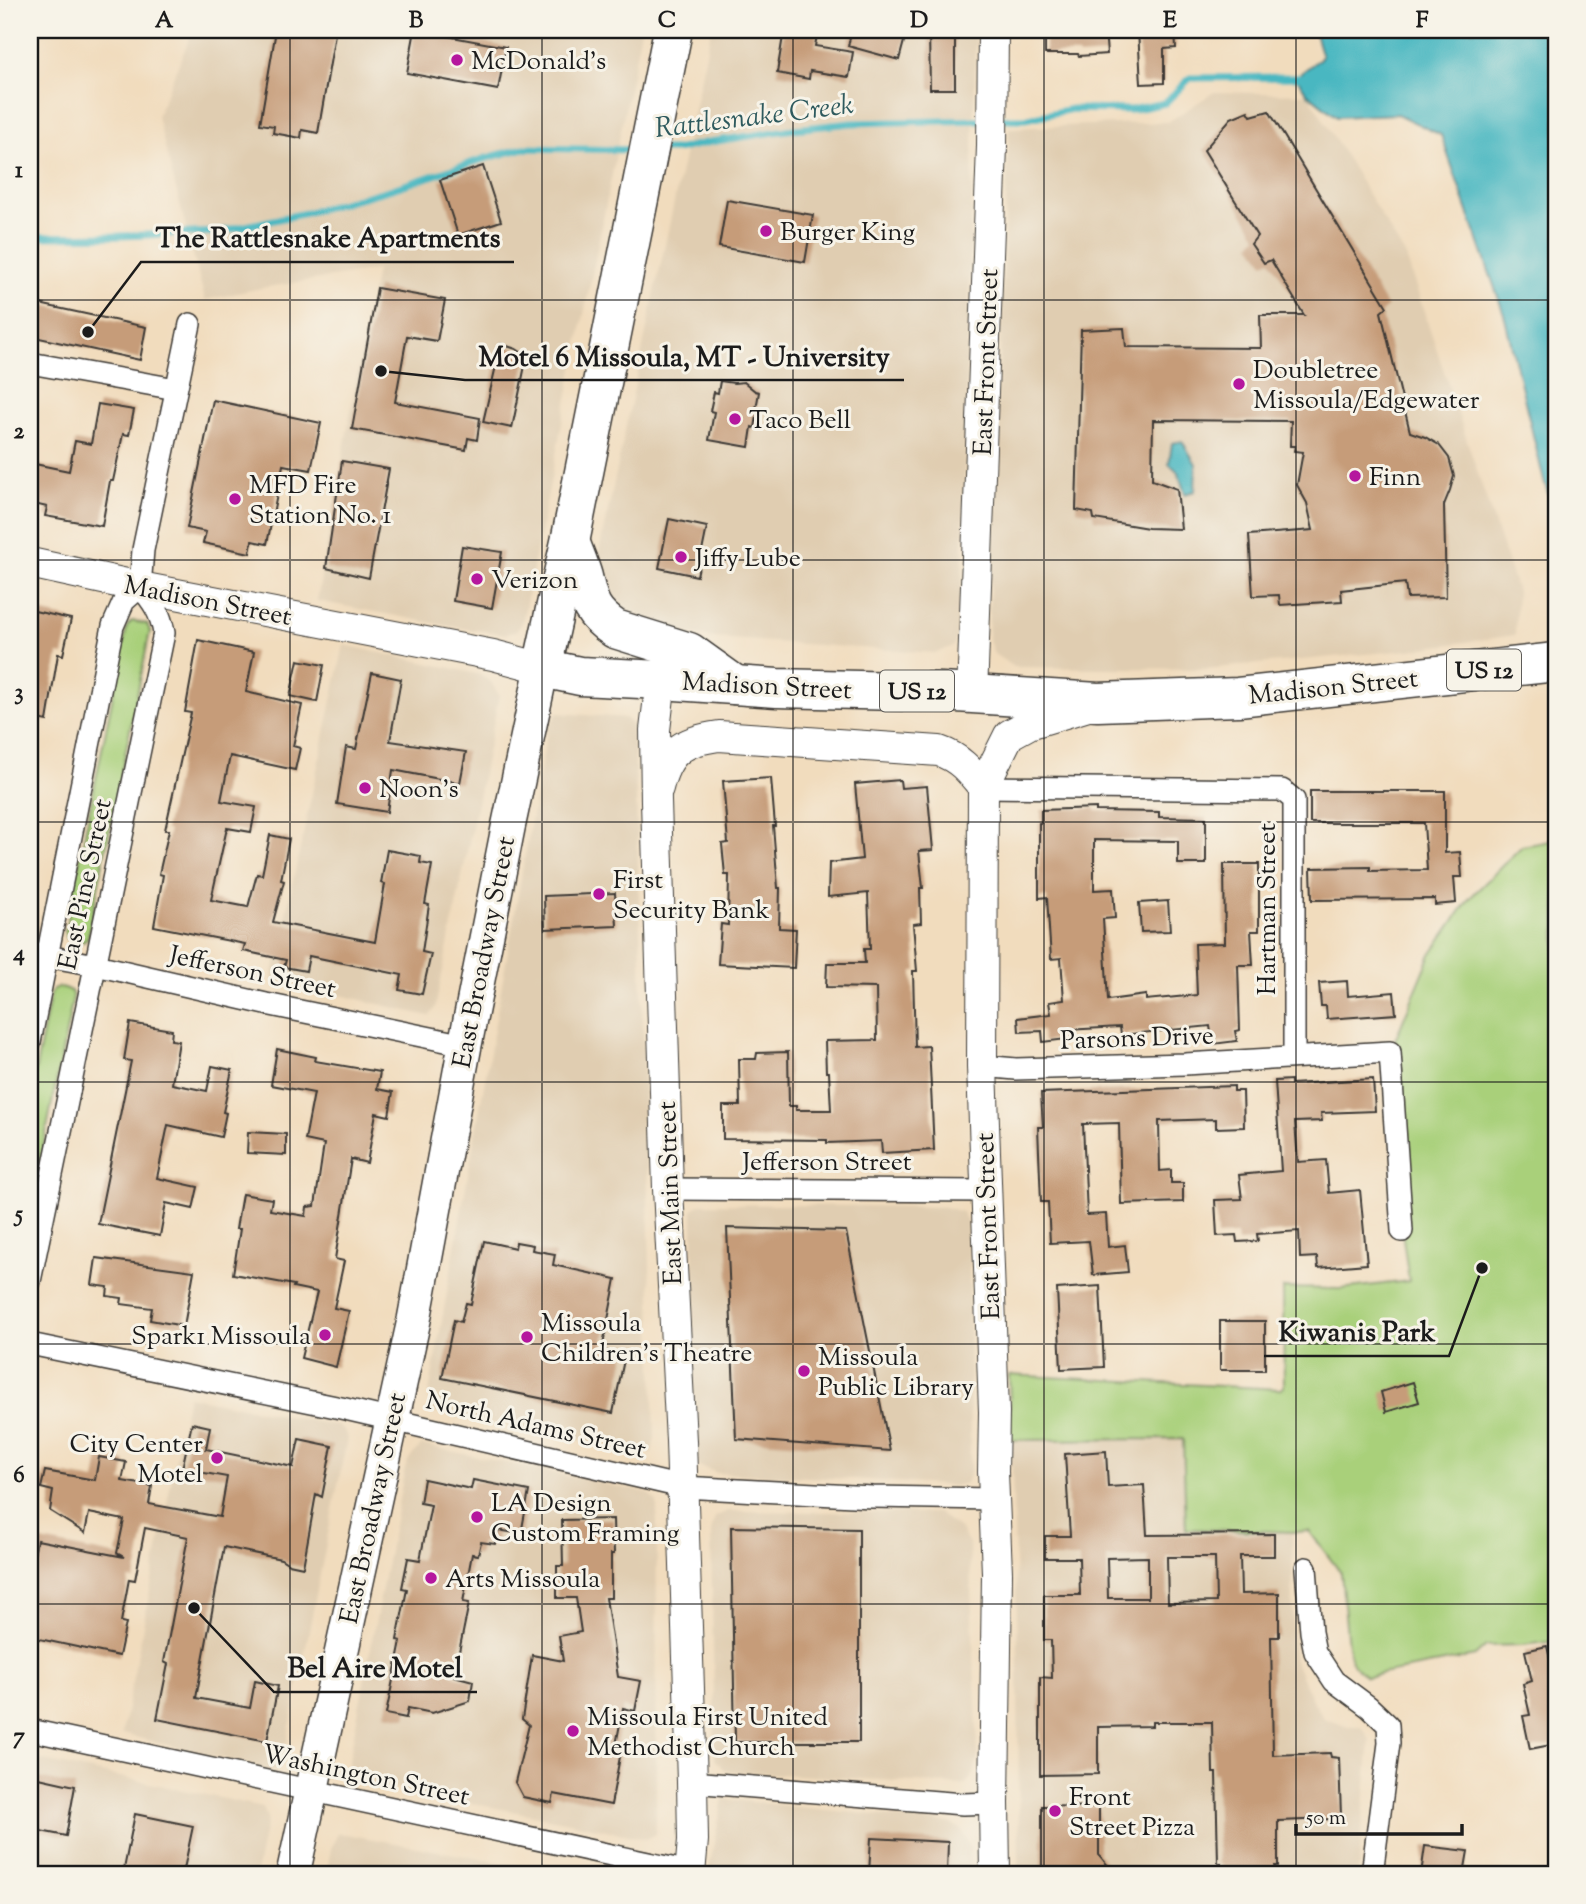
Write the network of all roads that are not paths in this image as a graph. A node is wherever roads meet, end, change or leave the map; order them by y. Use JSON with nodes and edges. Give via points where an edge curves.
{"nodes":[{"id":1,"x":673,"y":30,"type":"edge"},
{"id":2,"x":993,"y":30,"type":"edge"},
{"id":3,"x":190,"y":324,"type":"dead end"},
{"id":4,"x":30,"y":363,"type":"edge"},
{"id":5,"x":176,"y":389,"type":"junction"},
{"id":6,"x":570,"y":542,"type":"junction"},
{"id":7,"x":30,"y":563,"type":"edge"},
{"id":8,"x":140,"y":587,"type":"junction"},
{"id":9,"x":1556,"y":662,"type":"edge"},
{"id":10,"x":542,"y":668,"type":"junction"},
{"id":11,"x":662,"y":680,"type":"junction"},
{"id":12,"x":736,"y":686,"type":"junction"},
{"id":13,"x":972,"y":695,"type":"junction"},
{"id":14,"x":1098,"y":702,"type":"junction"},
{"id":15,"x":983,"y":788,"type":"junction"},
{"id":16,"x":656,"y":801,"type":"junction"},
{"id":17,"x":38,"y":955,"type":"edge"},
{"id":18,"x":96,"y":965,"type":"junction"},
{"id":19,"x":30,"y":1041,"type":"edge"},
{"id":20,"x":465,"y":1045,"type":"junction"},
{"id":21,"x":1294,"y":1056,"type":"junction"},
{"id":22,"x":982,"y":1066,"type":"junction"},
{"id":23,"x":668,"y":1189,"type":"junction"},
{"id":24,"x":985,"y":1191,"type":"junction"},
{"id":25,"x":1402,"y":1231,"type":"dead end"},
{"id":26,"x":30,"y":1280,"type":"edge"},
{"id":27,"x":30,"y":1345,"type":"edge"},
{"id":28,"x":393,"y":1420,"type":"junction"},
{"id":29,"x":682,"y":1487,"type":"junction"},
{"id":30,"x":994,"y":1499,"type":"junction"},
{"id":31,"x":1306,"y":1567,"type":"dead end"},
{"id":32,"x":30,"y":1730,"type":"edge"},
{"id":33,"x":692,"y":1782,"type":"junction"},
{"id":34,"x":310,"y":1791,"type":"junction"},
{"id":35,"x":994,"y":1803,"type":"junction"},
{"id":36,"x":690,"y":1873,"type":"edge"},
{"id":37,"x":293,"y":1874,"type":"edge"},
{"id":38,"x":995,"y":1874,"type":"edge"},
{"id":39,"x":1372,"y":1874,"type":"edge"}],
"edges":[{"from":1,"to":6,"type":"highway","name":"East Broadway Street"},
{"from":2,"to":13,"type":"street","name":"East Front Street"},
{"from":3,"to":5,"type":"street"},
{"from":4,"to":5,"type":"street"},
{"from":5,"to":8,"type":"street","via":[[143,550]]},
{"from":6,"to":10,"type":"highway","name":"East Broadway Street"},
{"from":6,"to":12,"type":"highway","via":[[590,606],[604,621],[615,629],[689,652]]},
{"from":7,"to":8,"type":"street","name":"Madison Street"},
{"from":8,"to":10,"type":"street","name":"Madison Street"},
{"from":8,"to":17,"type":"street","name":"East Pine Street","via":[[124,601],[113,626]]},
{"from":8,"to":18,"type":"street","name":"East Pine Street","via":[[158,609],[164,633]]},
{"from":9,"to":14,"type":"highway","name":"Madison Street","number":"US 12","via":[[1238,697]]},
{"from":10,"to":11,"type":"highway","name":"Madison Street","number":"US 12","via":[[580,676]]},
{"from":10,"to":20,"type":"main road","name":"East Broadway Street"},
{"from":11,"to":12,"type":"highway","name":"Madison Street","number":"US 12"},
{"from":11,"to":16,"type":"street","name":"East Main Street","via":[[655,730]]},
{"from":12,"to":13,"type":"highway","name":"Madison Street","number":"US 12"},
{"from":13,"to":14,"type":"highway","name":"Madison Street","number":"US 12"},
{"from":14,"to":15,"type":"street","via":[[1009,734]]},
{"from":15,"to":16,"type":"street","name":"Madison Street","via":[[965,765],[939,751],[719,736],[691,741],[677,750],[663,771]]},
{"from":15,"to":21,"type":"street","name":"Hartman Street","via":[[1282,790],[1294,800]]},
{"from":15,"to":22,"type":"street","name":"East Front Street"},
{"from":16,"to":23,"type":"street","name":"East Main Street"},
{"from":17,"to":18,"type":"street","name":"Jefferson Street"},
{"from":17,"to":19,"type":"street","name":"East Pine Street"},
{"from":18,"to":20,"type":"street","name":"Jefferson Street"},
{"from":18,"to":26,"type":"street","name":"East Pine Street"},
{"from":20,"to":28,"type":"main road","name":"East Broadway Street"},
{"from":21,"to":22,"type":"street","name":"Parsons Drive","via":[[1042,1069]]},
{"from":21,"to":25,"type":"street","via":[[1390,1052]]},
{"from":22,"to":24,"type":"street","name":"East Front Street"},
{"from":23,"to":24,"type":"street","name":"Jefferson Street"},
{"from":23,"to":29,"type":"street","name":"East Main Street"},
{"from":24,"to":30,"type":"street","name":"East Front Street"},
{"from":27,"to":28,"type":"street","name":"North Adams Street"},
{"from":28,"to":29,"type":"street","name":"North Adams Street"},
{"from":28,"to":34,"type":"main road","name":"East Broadway Street"},
{"from":29,"to":30,"type":"street","name":"North Adams Street"},
{"from":29,"to":33,"type":"street","name":"East Main Street"},
{"from":30,"to":35,"type":"street","name":"East Front Street"},
{"from":31,"to":39,"type":"street","via":[[1315,1652],[1334,1681],[1388,1725]]},
{"from":32,"to":34,"type":"street","name":"Washington Street"},
{"from":33,"to":35,"type":"street"},
{"from":33,"to":36,"type":"street","name":"East Main Street"},
{"from":34,"to":36,"type":"street","name":"Washington Street"},
{"from":34,"to":37,"type":"main road","name":"East Broadway Street"},
{"from":35,"to":38,"type":"street","name":"East Front Street"}]}
